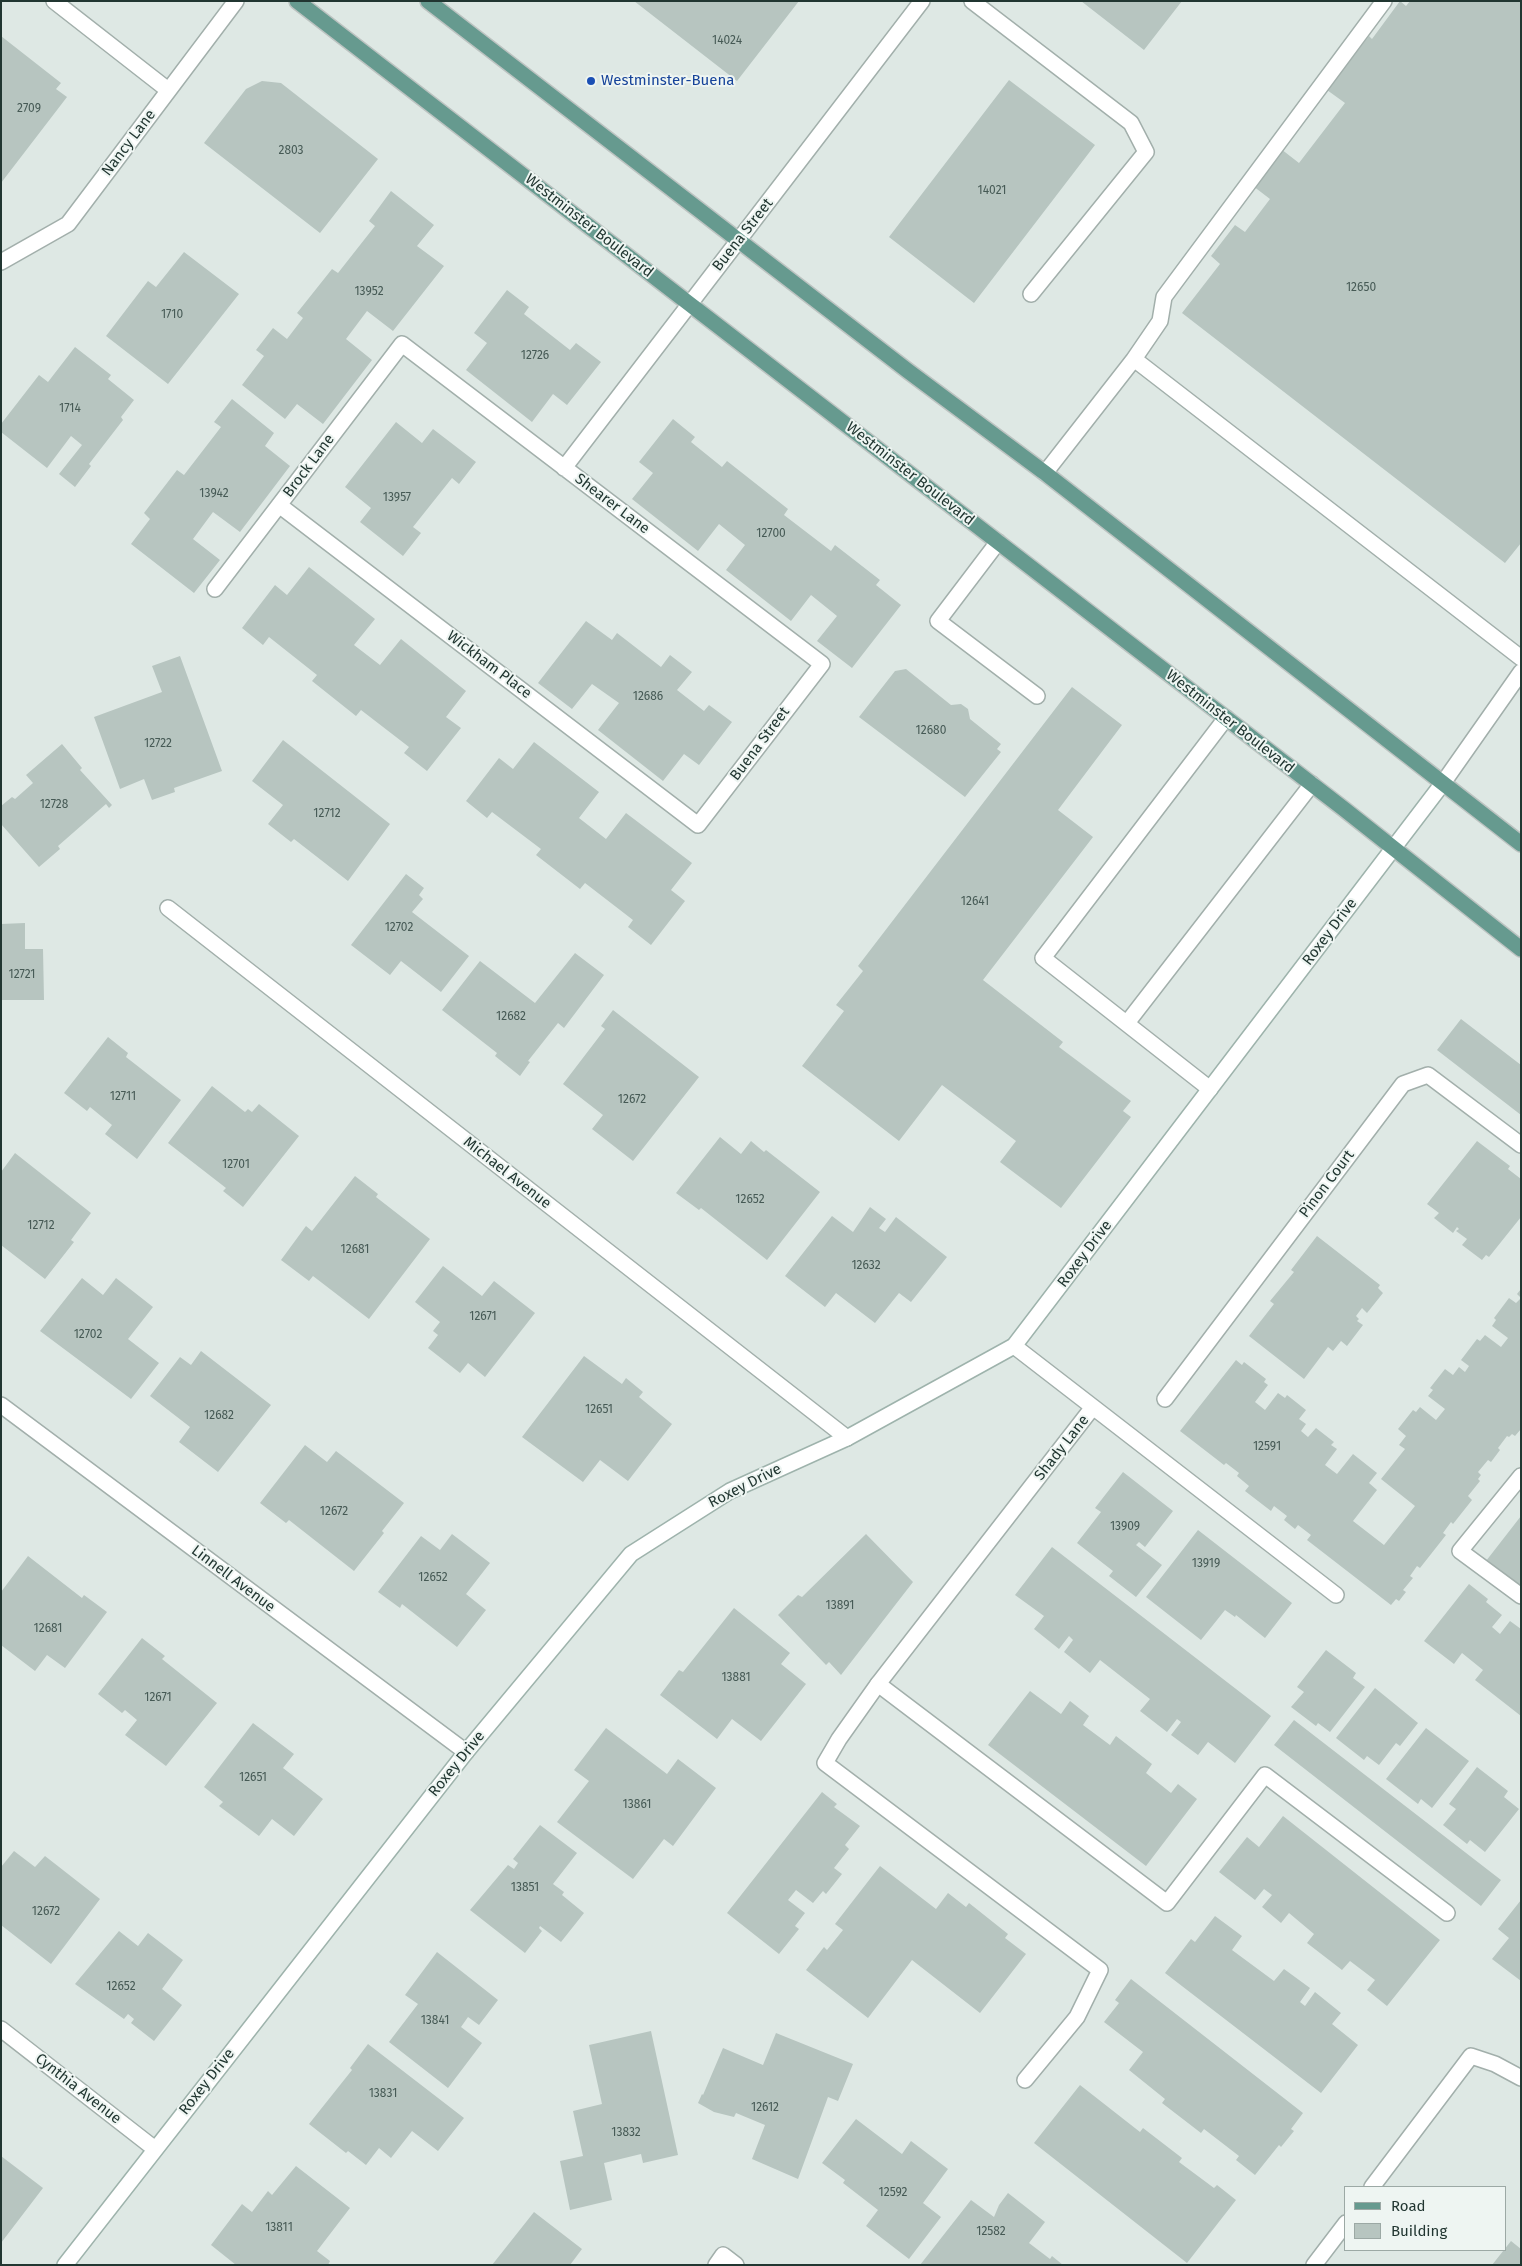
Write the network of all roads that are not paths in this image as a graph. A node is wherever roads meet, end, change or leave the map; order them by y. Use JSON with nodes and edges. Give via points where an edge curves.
{"nodes":[{"id":1,"x":54,"y":1,"type":"edge"},
{"id":2,"x":236,"y":1,"type":"edge"},
{"id":3,"x":297,"y":1,"type":"edge"},
{"id":4,"x":428,"y":1,"type":"edge"},
{"id":5,"x":922,"y":1,"type":"edge"},
{"id":6,"x":972,"y":1,"type":"edge"},
{"id":7,"x":1384,"y":1,"type":"edge"},
{"id":8,"x":168,"y":90,"type":"junction"},
{"id":9,"x":738,"y":240,"type":"junction"},
{"id":10,"x":1,"y":262,"type":"edge"},
{"id":11,"x":1031,"y":294,"type":"dead end"},
{"id":12,"x":690,"y":304,"type":"junction"},
{"id":13,"x":402,"y":344,"type":"joint"},
{"id":14,"x":1134,"y":360,"type":"junction"},
{"id":15,"x":564,"y":468,"type":"junction"},
{"id":16,"x":1045,"y":473,"type":"junction"},
{"id":17,"x":279,"y":505,"type":"junction"},
{"id":18,"x":998,"y":542,"type":"junction"},
{"id":19,"x":215,"y":589,"type":"dead end"},
{"id":20,"x":1521,"y":658,"type":"edge"},
{"id":21,"x":822,"y":664,"type":"joint"},
{"id":22,"x":1521,"y":672,"type":"edge"},
{"id":23,"x":1037,"y":696,"type":"dead end"},
{"id":24,"x":1226,"y":718,"type":"junction"},
{"id":25,"x":1443,"y":783,"type":"junction"},
{"id":26,"x":1312,"y":784,"type":"junction"},
{"id":27,"x":698,"y":825,"type":"joint"},
{"id":28,"x":1521,"y":844,"type":"edge"},
{"id":29,"x":1394,"y":848,"type":"junction"},
{"id":30,"x":168,"y":908,"type":"dead end"},
{"id":31,"x":1521,"y":949,"type":"edge"},
{"id":32,"x":1127,"y":1024,"type":"junction"},
{"id":33,"x":1210,"y":1088,"type":"junction"},
{"id":34,"x":1521,"y":1146,"type":"edge"},
{"id":35,"x":1014,"y":1346,"type":"junction"},
{"id":36,"x":1165,"y":1399,"type":"dead end"},
{"id":37,"x":1,"y":1405,"type":"edge"},
{"id":38,"x":1094,"y":1407,"type":"junction"},
{"id":39,"x":847,"y":1438,"type":"junction"},
{"id":40,"x":1521,"y":1476,"type":"edge"},
{"id":41,"x":1336,"y":1595,"type":"dead end"},
{"id":42,"x":1521,"y":1596,"type":"edge"},
{"id":43,"x":878,"y":1684,"type":"junction"},
{"id":44,"x":466,"y":1752,"type":"junction"},
{"id":45,"x":1447,"y":1913,"type":"dead end"},
{"id":46,"x":1,"y":2029,"type":"edge"},
{"id":47,"x":1521,"y":2078,"type":"edge"},
{"id":48,"x":1025,"y":2080,"type":"dead end"},
{"id":49,"x":155,"y":2149,"type":"junction"},
{"id":50,"x":1373,"y":2186,"type":"edge"},
{"id":51,"x":1344,"y":2226,"type":"edge"},
{"id":52,"x":720,"y":2260,"type":"edge"},
{"id":53,"x":65,"y":2265,"type":"edge"},
{"id":54,"x":736,"y":2265,"type":"edge"},
{"id":55,"x":1314,"y":2265,"type":"edge"}],
"edges":[{"from":1,"to":8,"type":"street"},
{"from":2,"to":8,"type":"street","name":"Nancy Lane"},
{"from":3,"to":12,"type":"main road","name":"Westminster Boulevard"},
{"from":4,"to":9,"type":"main road"},
{"from":5,"to":9,"type":"street","name":"Buena Street"},
{"from":6,"to":11,"type":"street","via":[[1131,123],[1146,152]]},
{"from":7,"to":14,"type":"street","via":[[1164,296],[1160,321]]},
{"from":8,"to":10,"type":"street","name":"Nancy Lane","via":[[68,224]]},
{"from":9,"to":12,"type":"street","name":"Buena Street"},
{"from":9,"to":16,"type":"main road"},
{"from":12,"to":15,"type":"street","name":"Buena Street"},
{"from":12,"to":18,"type":"main road","name":"Westminster Boulevard"},
{"from":13,"to":15,"type":"street","name":"Shearer Lane"},
{"from":13,"to":17,"type":"street","name":"Brock Lane"},
{"from":14,"to":16,"type":"street"},
{"from":14,"to":20,"type":"street"},
{"from":15,"to":21,"type":"street","name":"Shearer Lane"},
{"from":16,"to":25,"type":"main road"},
{"from":17,"to":19,"type":"street","name":"Brock Lane"},
{"from":17,"to":27,"type":"street","name":"Wickham Place"},
{"from":18,"to":23,"type":"street","via":[[938,621]]},
{"from":18,"to":24,"type":"main road","name":"Westminster Boulevard"},
{"from":21,"to":27,"type":"street","name":"Buena Street"},
{"from":22,"to":25,"type":"street","name":"Roxey Drive"},
{"from":24,"to":26,"type":"main road","name":"Westminster Boulevard"},
{"from":24,"to":32,"type":"street","via":[[1042,958]]},
{"from":25,"to":28,"type":"main road"},
{"from":25,"to":29,"type":"street","name":"Roxey Drive"},
{"from":26,"to":29,"type":"main road","name":"Westminster Boulevard"},
{"from":26,"to":32,"type":"street"},
{"from":29,"to":31,"type":"main road","name":"Westminster Boulevard"},
{"from":29,"to":33,"type":"street","name":"Roxey Drive"},
{"from":30,"to":39,"type":"street","name":"Michael Avenue"},
{"from":32,"to":33,"type":"street"},
{"from":33,"to":35,"type":"street","name":"Roxey Drive"},
{"from":34,"to":36,"type":"street","name":"Pinon Court","via":[[1428,1075],[1403,1084]]},
{"from":35,"to":38,"type":"street"},
{"from":35,"to":39,"type":"street","name":"Roxey Drive"},
{"from":37,"to":44,"type":"street","name":"Linnell Avenue"},
{"from":38,"to":41,"type":"street","name":"Shady Lane"},
{"from":38,"to":43,"type":"street","name":"Shady Lane"},
{"from":39,"to":44,"type":"street","name":"Roxey Drive","via":[[730,1491],[631,1554]]},
{"from":40,"to":42,"type":"street","via":[[1460,1551]]},
{"from":43,"to":45,"type":"street","via":[[1167,1903],[1265,1774]]},
{"from":43,"to":48,"type":"street","name":"Shady Lane","via":[[825,1764],[1100,1970],[1077,2017]]},
{"from":44,"to":49,"type":"street","name":"Roxey Drive"},
{"from":46,"to":49,"type":"street","name":"Cynthia Avenue"},
{"from":47,"to":50,"type":"street","via":[[1471,2056]]},
{"from":49,"to":53,"type":"street","name":"Roxey Drive"},
{"from":51,"to":55,"type":"street"},
{"from":52,"to":54,"type":"street"}]}
